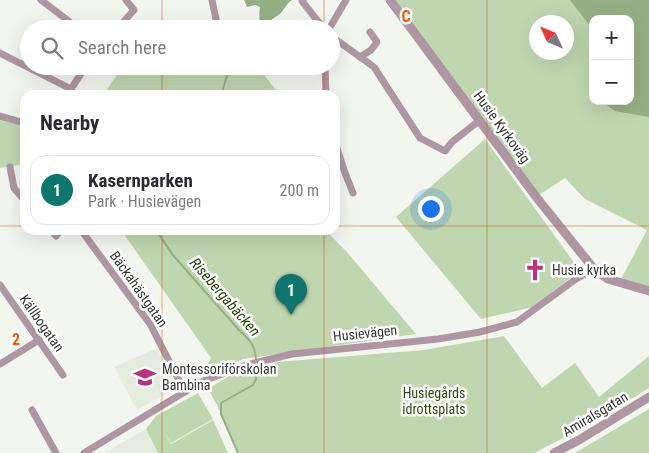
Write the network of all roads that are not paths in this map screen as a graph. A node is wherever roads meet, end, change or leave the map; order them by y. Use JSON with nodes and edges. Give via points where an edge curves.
{"nodes":[{"id":1,"x":42,"y":0,"type":"edge"},
{"id":2,"x":126,"y":0,"type":"edge"},
{"id":3,"x":212,"y":0,"type":"edge"},
{"id":4,"x":303,"y":0,"type":"edge"},
{"id":5,"x":346,"y":0,"type":"edge"},
{"id":6,"x":390,"y":0,"type":"edge"},
{"id":7,"x":68,"y":20,"type":"edge"},
{"id":8,"x":125,"y":20,"type":"edge"},
{"id":9,"x":216,"y":20,"type":"edge"},
{"id":10,"x":317,"y":20,"type":"edge"},
{"id":11,"x":334,"y":20,"type":"edge"},
{"id":12,"x":370,"y":32,"type":"dead end"},
{"id":13,"x":340,"y":42,"type":"edge"},
{"id":14,"x":0,"y":53,"type":"edge"},
{"id":15,"x":360,"y":56,"type":"junction"},
{"id":16,"x":20,"y":64,"type":"edge"},
{"id":17,"x":39,"y":75,"type":"edge"},
{"id":18,"x":80,"y":75,"type":"edge"},
{"id":19,"x":325,"y":75,"type":"edge"},
{"id":20,"x":66,"y":90,"type":"edge"},
{"id":21,"x":71,"y":90,"type":"edge"},
{"id":22,"x":326,"y":90,"type":"edge"},
{"id":23,"x":0,"y":116,"type":"edge"},
{"id":24,"x":480,"y":120,"type":"junction"},
{"id":25,"x":20,"y":121,"type":"edge"},
{"id":26,"x":340,"y":158,"type":"edge"},
{"id":27,"x":10,"y":167,"type":"dead end"},
{"id":28,"x":353,"y":193,"type":"dead end"},
{"id":29,"x":20,"y":195,"type":"edge"},
{"id":30,"x":85,"y":235,"type":"edge"},
{"id":31,"x":594,"y":268,"type":"junction"},
{"id":32,"x":1,"y":289,"type":"edge"},
{"id":33,"x":649,"y":291,"type":"edge"},
{"id":34,"x":39,"y":340,"type":"junction"},
{"id":35,"x":0,"y":364,"type":"edge"},
{"id":36,"x":63,"y":375,"type":"dead end"},
{"id":37,"x":185,"y":392,"type":"junction"},
{"id":38,"x":649,"y":397,"type":"edge"},
{"id":39,"x":32,"y":410,"type":"dead end"},
{"id":40,"x":56,"y":453,"type":"edge"},
{"id":41,"x":84,"y":453,"type":"edge"},
{"id":42,"x":554,"y":453,"type":"edge"}],
"edges":[{"from":1,"to":7,"type":"street"},
{"from":2,"to":8,"type":"street","via":[[134,10]]},
{"from":3,"to":9,"type":"street"},
{"from":4,"to":10,"type":"street"},
{"from":5,"to":11,"type":"street"},
{"from":6,"to":24,"type":"street","name":"Husie Kyrkoväg"},
{"from":12,"to":15,"type":"street","via":[[377,42]]},
{"from":13,"to":15,"type":"street"},
{"from":14,"to":16,"type":"street"},
{"from":15,"to":24,"type":"street","via":[[374,67],[420,138],[446,151],[452,142]]},
{"from":17,"to":20,"type":"street"},
{"from":18,"to":21,"type":"street"},
{"from":19,"to":22,"type":"street"},
{"from":23,"to":25,"type":"street"},
{"from":24,"to":31,"type":"street","name":"Husie Kyrkoväg"},
{"from":26,"to":28,"type":"street"},
{"from":27,"to":29,"type":"street","via":[[14,188]]},
{"from":30,"to":37,"type":"street","name":"Bäckahästgatan","via":[[150,324]]},
{"from":31,"to":33,"type":"street","via":[[608,280]]},
{"from":31,"to":37,"type":"street","name":"Husievägen","via":[[516,322],[480,332],[422,341],[292,354],[220,374]]},
{"from":32,"to":34,"type":"street","name":"Källbogatan"},
{"from":34,"to":35,"type":"street"},
{"from":34,"to":36,"type":"street","name":"Källbogatan"},
{"from":37,"to":41,"type":"street","name":"Husievägen"},
{"from":38,"to":42,"type":"street","name":"Amiralsgatan"},
{"from":39,"to":40,"type":"street"}]}
